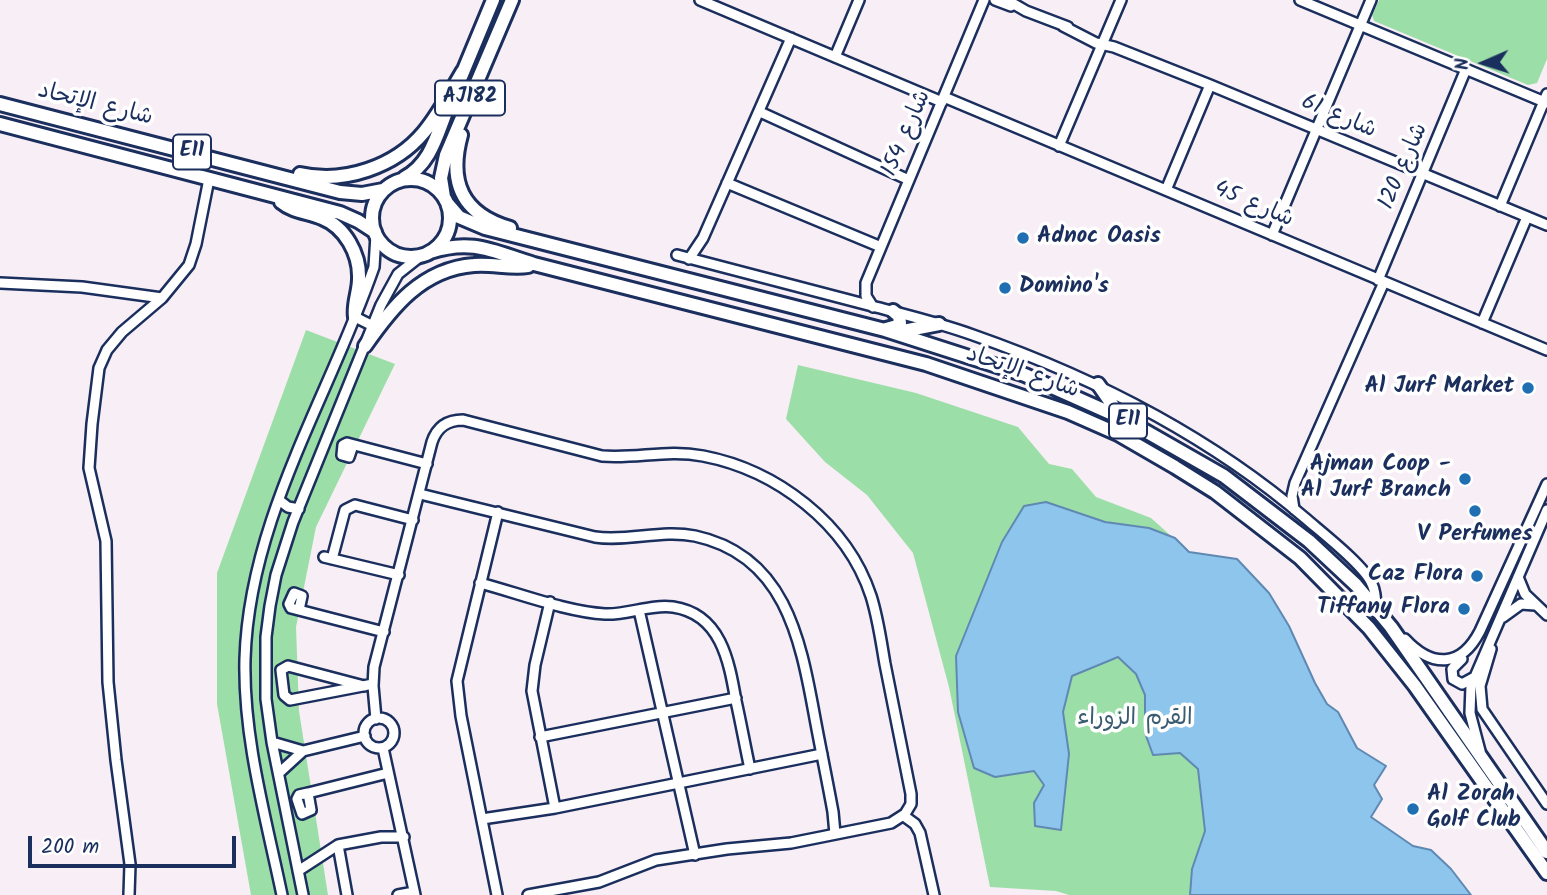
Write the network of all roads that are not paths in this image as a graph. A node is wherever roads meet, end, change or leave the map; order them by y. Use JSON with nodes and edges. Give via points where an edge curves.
{"nodes":[{"id":1,"x":493,"y":0,"type":"edge"},
{"id":2,"x":512,"y":0,"type":"edge"},
{"id":3,"x":700,"y":0,"type":"edge"},
{"id":4,"x":859,"y":0,"type":"edge"},
{"id":5,"x":985,"y":0,"type":"edge"},
{"id":6,"x":995,"y":0,"type":"edge"},
{"id":7,"x":1007,"y":0,"type":"edge"},
{"id":8,"x":1121,"y":0,"type":"edge"},
{"id":9,"x":1300,"y":0,"type":"edge"},
{"id":10,"x":1371,"y":0,"type":"edge"},
{"id":11,"x":1026,"y":10,"type":"junction"},
{"id":12,"x":1361,"y":25,"type":"junction"},
{"id":13,"x":791,"y":38,"type":"junction"},
{"id":14,"x":1103,"y":42,"type":"junction"},
{"id":15,"x":835,"y":57,"type":"junction"},
{"id":16,"x":1466,"y":69,"type":"junction"},
{"id":17,"x":463,"y":71,"type":"junction"},
{"id":18,"x":1210,"y":85,"type":"junction"},
{"id":19,"x":470,"y":99,"type":"junction"},
{"id":20,"x":1546,"y":99,"type":"edge"},
{"id":21,"x":943,"y":100,"type":"junction"},
{"id":22,"x":0,"y":104,"type":"edge"},
{"id":23,"x":760,"y":112,"type":"junction"},
{"id":24,"x":0,"y":124,"type":"edge"},
{"id":25,"x":1317,"y":130,"type":"junction"},
{"id":26,"x":1059,"y":146,"type":"junction"},
{"id":27,"x":1423,"y":174,"type":"junction"},
{"id":28,"x":278,"y":176,"type":"junction"},
{"id":29,"x":209,"y":179,"type":"junction"},
{"id":30,"x":400,"y":180,"type":"junction"},
{"id":31,"x":909,"y":180,"type":"junction"},
{"id":32,"x":727,"y":183,"type":"junction"},
{"id":33,"x":383,"y":190,"type":"junction"},
{"id":34,"x":1166,"y":190,"type":"junction"},
{"id":35,"x":277,"y":196,"type":"junction"},
{"id":36,"x":446,"y":201,"type":"junction"},
{"id":37,"x":1500,"y":206,"type":"junction"},
{"id":38,"x":1527,"y":217,"type":"junction"},
{"id":39,"x":1547,"y":225,"type":"edge"},
{"id":40,"x":375,"y":234,"type":"junction"},
{"id":41,"x":1272,"y":235,"type":"junction"},
{"id":42,"x":703,"y":238,"type":"junction"},
{"id":43,"x":544,"y":245,"type":"junction"},
{"id":44,"x":881,"y":247,"type":"junction"},
{"id":45,"x":426,"y":253,"type":"junction"},
{"id":46,"x":677,"y":256,"type":"dead end"},
{"id":47,"x":689,"y":258,"type":"junction"},
{"id":48,"x":707,"y":263,"type":"junction"},
{"id":49,"x":534,"y":264,"type":"junction"},
{"id":50,"x":1381,"y":281,"type":"junction"},
{"id":51,"x":0,"y":283,"type":"edge"},
{"id":52,"x":866,"y":283,"type":"junction"},
{"id":53,"x":162,"y":299,"type":"junction"},
{"id":54,"x":846,"y":299,"type":"junction"},
{"id":55,"x":873,"y":307,"type":"junction"},
{"id":56,"x":892,"y":311,"type":"junction"},
{"id":57,"x":355,"y":317,"type":"junction"},
{"id":58,"x":1482,"y":323,"type":"junction"},
{"id":59,"x":939,"y":324,"type":"junction"},
{"id":60,"x":373,"y":326,"type":"junction"},
{"id":61,"x":889,"y":331,"type":"junction"},
{"id":62,"x":365,"y":346,"type":"junction"},
{"id":63,"x":1547,"y":350,"type":"edge"},
{"id":64,"x":1098,"y":384,"type":"junction"},
{"id":65,"x":1126,"y":420,"type":"junction"},
{"id":66,"x":353,"y":444,"type":"dead end"},
{"id":67,"x":427,"y":464,"type":"junction"},
{"id":68,"x":1295,"y":483,"type":"junction"},
{"id":69,"x":1547,"y":484,"type":"edge"},
{"id":70,"x":1273,"y":492,"type":"junction"},
{"id":71,"x":419,"y":494,"type":"junction"},
{"id":72,"x":279,"y":500,"type":"junction"},
{"id":73,"x":299,"y":509,"type":"junction"},
{"id":74,"x":1294,"y":509,"type":"junction"},
{"id":75,"x":1547,"y":510,"type":"edge"},
{"id":76,"x":274,"y":512,"type":"junction"},
{"id":77,"x":498,"y":512,"type":"junction"},
{"id":78,"x":413,"y":520,"type":"junction"},
{"id":79,"x":293,"y":522,"type":"junction"},
{"id":80,"x":399,"y":575,"type":"junction"},
{"id":81,"x":1518,"y":577,"type":"junction"},
{"id":82,"x":480,"y":583,"type":"junction"},
{"id":83,"x":550,"y":602,"type":"junction"},
{"id":84,"x":1535,"y":605,"type":"junction"},
{"id":85,"x":299,"y":610,"type":"dead end"},
{"id":86,"x":639,"y":610,"type":"junction"},
{"id":87,"x":1377,"y":612,"type":"junction"},
{"id":88,"x":1547,"y":614,"type":"edge"},
{"id":89,"x":1501,"y":618,"type":"junction"},
{"id":90,"x":1391,"y":627,"type":"junction"},
{"id":91,"x":384,"y":632,"type":"junction"},
{"id":92,"x":1491,"y":639,"type":"junction"},
{"id":93,"x":1469,"y":649,"type":"junction"},
{"id":94,"x":1474,"y":677,"type":"junction"},
{"id":95,"x":368,"y":685,"type":"junction"},
{"id":96,"x":736,"y":698,"type":"junction"},
{"id":97,"x":661,"y":713,"type":"junction"},
{"id":98,"x":376,"y":719,"type":"junction"},
{"id":99,"x":365,"y":736,"type":"junction"},
{"id":100,"x":540,"y":737,"type":"junction"},
{"id":101,"x":271,"y":742,"type":"junction"},
{"id":102,"x":383,"y":748,"type":"junction"},
{"id":103,"x":303,"y":751,"type":"junction"},
{"id":104,"x":822,"y":754,"type":"junction"},
{"id":105,"x":1482,"y":760,"type":"junction"},
{"id":106,"x":750,"y":769,"type":"junction"},
{"id":107,"x":279,"y":773,"type":"junction"},
{"id":108,"x":388,"y":773,"type":"junction"},
{"id":109,"x":681,"y":783,"type":"junction"},
{"id":110,"x":308,"y":793,"type":"dead end"},
{"id":111,"x":1547,"y":804,"type":"edge"},
{"id":112,"x":555,"y":808,"type":"junction"},
{"id":113,"x":904,"y":816,"type":"junction"},
{"id":114,"x":482,"y":819,"type":"junction"},
{"id":115,"x":835,"y":834,"type":"junction"},
{"id":116,"x":404,"y":837,"type":"junction"},
{"id":117,"x":338,"y":845,"type":"junction"},
{"id":118,"x":1547,"y":852,"type":"edge"},
{"id":119,"x":695,"y":855,"type":"junction"},
{"id":120,"x":298,"y":871,"type":"junction"},
{"id":121,"x":1547,"y":873,"type":"edge"},
{"id":122,"x":415,"y":893,"type":"edge"},
{"id":123,"x":129,"y":895,"type":"edge"},
{"id":124,"x":282,"y":895,"type":"edge"},
{"id":125,"x":303,"y":895,"type":"edge"},
{"id":126,"x":347,"y":895,"type":"edge"},
{"id":127,"x":398,"y":895,"type":"edge"},
{"id":128,"x":497,"y":895,"type":"edge"},
{"id":129,"x":528,"y":895,"type":"edge"},
{"id":130,"x":934,"y":895,"type":"edge"}],
"edges":[{"from":1,"to":17,"type":"highway","number":"AJ182"},
{"from":2,"to":19,"type":"highway","number":"AJ182"},
{"from":3,"to":13,"type":"street","name":"شارع 45"},
{"from":4,"to":15,"type":"street"},
{"from":5,"to":21,"type":"street","name":"شارع 154"},
{"from":6,"to":11,"type":"street","name":"شارع 61"},
{"from":7,"to":11,"type":"street","name":"شارع 61"},
{"from":8,"to":14,"type":"street"},
{"from":9,"to":12,"type":"street"},
{"from":10,"to":12,"type":"street"},
{"from":11,"to":14,"type":"street","name":"شارع 61"},
{"from":12,"to":16,"type":"street"},
{"from":12,"to":25,"type":"street"},
{"from":13,"to":15,"type":"street","name":"شارع 45"},
{"from":13,"to":23,"type":"street"},
{"from":14,"to":18,"type":"street","name":"شارع 61"},
{"from":14,"to":26,"type":"street"},
{"from":15,"to":21,"type":"street","name":"شارع 45"},
{"from":16,"to":20,"type":"street"},
{"from":16,"to":27,"type":"street","name":"شارع 120"},
{"from":17,"to":28,"type":"highway","via":[[423,133],[376,167],[334,176],[290,172]]},
{"from":17,"to":30,"type":"highway","number":"AJ182","via":[[426,160]]},
{"from":18,"to":25,"type":"street","name":"شارع 61"},
{"from":18,"to":34,"type":"street"},
{"from":19,"to":36,"type":"highway","number":"AJ182","via":[[442,167]]},
{"from":19,"to":43,"type":"highway","via":[[456,159],[460,190],[484,217],[527,233]]},
{"from":20,"to":37,"type":"street"},
{"from":21,"to":26,"type":"street","name":"شارع 45"},
{"from":21,"to":31,"type":"street","name":"شارع 154"},
{"from":22,"to":28,"type":"highway","name":"شارع الإتحاد","number":"E11"},
{"from":23,"to":31,"type":"street"},
{"from":23,"to":32,"type":"street"},
{"from":24,"to":29,"type":"highway","name":"شارع الإتحاد","number":"E11"},
{"from":25,"to":27,"type":"street","name":"شارع 61"},
{"from":25,"to":41,"type":"street"},
{"from":26,"to":34,"type":"street","name":"شارع 45"},
{"from":27,"to":37,"type":"street","name":"شارع 61"},
{"from":27,"to":50,"type":"street","name":"شارع 120"},
{"from":28,"to":33,"type":"highway","name":"شارع الإتحاد","number":"E11","via":[[347,193]]},
{"from":29,"to":35,"type":"highway","name":"شارع الإتحاد","number":"E11"},
{"from":29,"to":53,"type":"street","via":[[192,260]]},
{"from":30,"to":33,"type":"highway"},
{"from":30,"to":36,"type":"highway","via":[[420,180],[438,190]]},
{"from":31,"to":44,"type":"street","name":"شارع 154"},
{"from":32,"to":42,"type":"street"},
{"from":32,"to":44,"type":"street"},
{"from":33,"to":40,"type":"highway","via":[[373,210]]},
{"from":34,"to":41,"type":"street","name":"شارع 45"},
{"from":35,"to":40,"type":"highway","name":"شارع الإتحاد","number":"E11","via":[[340,213]]},
{"from":35,"to":57,"type":"highway","via":[[289,208],[330,222],[352,246],[359,271]]},
{"from":36,"to":43,"type":"highway","name":"شارع الإتحاد","number":"E11","via":[[472,224]]},
{"from":36,"to":45,"type":"highway","via":[[450,214],[445,236]]},
{"from":37,"to":38,"type":"street","name":"شارع 61"},
{"from":38,"to":39,"type":"street","name":"شارع 61"},
{"from":38,"to":58,"type":"street"},
{"from":40,"to":45,"type":"highway","via":[[401,256]]},
{"from":40,"to":57,"type":"street","via":[[374,267]]},
{"from":41,"to":50,"type":"street","name":"شارع 45"},
{"from":42,"to":47,"type":"street"},
{"from":42,"to":48,"type":"street"},
{"from":43,"to":61,"type":"highway","name":"شارع الإتحاد","number":"E11"},
{"from":44,"to":52,"type":"street","name":"شارع 154"},
{"from":45,"to":49,"type":"highway","name":"شارع الإتحاد","number":"E11","via":[[464,244]]},
{"from":45,"to":60,"type":"street","via":[[391,283]]},
{"from":46,"to":47,"type":"street"},
{"from":47,"to":48,"type":"street"},
{"from":48,"to":54,"type":"street"},
{"from":49,"to":62,"type":"highway","via":[[471,265],[427,279],[399,301]]},
{"from":49,"to":121,"type":"highway","name":"شارع الإتحاد","number":"E11","via":[[926,363],[1068,412],[1175,467],[1291,551],[1362,620],[1415,686]]},
{"from":50,"to":58,"type":"street","name":"شارع 45"},
{"from":50,"to":68,"type":"street","name":"شارع 120"},
{"from":51,"to":53,"type":"street","via":[[82,287]]},
{"from":52,"to":54,"type":"street","name":"شارع 154"},
{"from":52,"to":55,"type":"street","via":[[866,296]]},
{"from":53,"to":123,"type":"street","via":[[122,332],[102,359],[89,451],[106,541],[108,682],[130,864]]},
{"from":54,"to":55,"type":"street"},
{"from":55,"to":56,"type":"street"},
{"from":56,"to":59,"type":"street"},
{"from":56,"to":61,"type":"highway","via":[[900,323]]},
{"from":57,"to":60,"type":"street"},
{"from":57,"to":72,"type":"street"},
{"from":58,"to":63,"type":"street","name":"شارع 45"},
{"from":59,"to":61,"type":"highway"},
{"from":59,"to":64,"type":"street"},
{"from":60,"to":62,"type":"street"},
{"from":61,"to":65,"type":"highway","name":"شارع الإتحاد","number":"E11","via":[[1025,375]]},
{"from":62,"to":73,"type":"street"},
{"from":64,"to":65,"type":"highway"},
{"from":64,"to":70,"type":"street","via":[[1188,434]]},
{"from":65,"to":87,"type":"highway","name":"شارع الإتحاد","number":"E11","via":[[1224,475],[1256,499],[1333,563]]},
{"from":66,"to":67,"type":"street"},
{"from":67,"to":71,"type":"street"},
{"from":67,"to":113,"type":"street","via":[[438,430],[463,420],[602,456],[671,452],[706,456],[750,470],[793,494],[834,534],[871,597],[911,794]]},
{"from":68,"to":70,"type":"street"},
{"from":68,"to":74,"type":"street","name":"شارع 120"},
{"from":69,"to":93,"type":"street"},
{"from":70,"to":74,"type":"street"},
{"from":71,"to":77,"type":"street"},
{"from":71,"to":78,"type":"street"},
{"from":72,"to":73,"type":"street","via":[[288,508]]},
{"from":72,"to":76,"type":"street"},
{"from":73,"to":79,"type":"street"},
{"from":74,"to":87,"type":"street","via":[[1368,577]]},
{"from":75,"to":81,"type":"street"},
{"from":76,"to":79,"type":"street","via":[[285,513]]},
{"from":76,"to":124,"type":"street","via":[[251,598],[246,692],[253,753]]},
{"from":77,"to":82,"type":"street"},
{"from":77,"to":104,"type":"street","via":[[604,539],[689,535],[741,556],[774,587],[792,622]]},
{"from":78,"to":80,"type":"street"},
{"from":78,"to":80,"type":"street","via":[[349,506],[328,558]]},
{"from":79,"to":101,"type":"street","via":[[276,575],[267,637]]},
{"from":80,"to":91,"type":"street"},
{"from":81,"to":84,"type":"street"},
{"from":81,"to":89,"type":"street"},
{"from":82,"to":83,"type":"street"},
{"from":82,"to":114,"type":"street","via":[[459,664],[457,690]]},
{"from":83,"to":86,"type":"street","via":[[598,613]]},
{"from":83,"to":100,"type":"street","via":[[532,678]]},
{"from":84,"to":88,"type":"street"},
{"from":84,"to":89,"type":"street","via":[[1521,604]]},
{"from":85,"to":91,"type":"street"},
{"from":86,"to":96,"type":"street","via":[[679,608],[711,626],[728,660]]},
{"from":86,"to":97,"type":"street"},
{"from":87,"to":90,"type":"highway","name":"شارع الإتحاد","number":"E11"},
{"from":89,"to":92,"type":"street"},
{"from":90,"to":93,"type":"street","via":[[1430,659],[1450,660]]},
{"from":90,"to":105,"type":"highway","name":"شارع الإتحاد","number":"E11"},
{"from":91,"to":95,"type":"street"},
{"from":92,"to":94,"type":"street"},
{"from":92,"to":111,"type":"street","via":[[1480,686],[1482,709]]},
{"from":93,"to":94,"type":"street","via":[[1451,674],[1462,684]]},
{"from":94,"to":105,"type":"street","via":[[1469,704]]},
{"from":95,"to":95,"type":"street","via":[[290,700],[284,695],[281,670],[288,666]]},
{"from":95,"to":98,"type":"street"},
{"from":96,"to":97,"type":"street"},
{"from":96,"to":106,"type":"street"},
{"from":97,"to":100,"type":"street"},
{"from":97,"to":109,"type":"street"},
{"from":98,"to":99,"type":"street","via":[[369,722]]},
{"from":98,"to":102,"type":"street","via":[[384,719],[394,730],[390,744]]},
{"from":99,"to":102,"type":"street","via":[[369,743]]},
{"from":99,"to":103,"type":"street"},
{"from":100,"to":112,"type":"street"},
{"from":101,"to":103,"type":"street"},
{"from":101,"to":107,"type":"street"},
{"from":102,"to":108,"type":"street"},
{"from":103,"to":107,"type":"street"},
{"from":104,"to":106,"type":"street"},
{"from":104,"to":115,"type":"street"},
{"from":105,"to":118,"type":"highway","name":"شارع الإتحاد","number":"E11"},
{"from":106,"to":109,"type":"street"},
{"from":107,"to":120,"type":"street"},
{"from":108,"to":110,"type":"street"},
{"from":108,"to":116,"type":"street"},
{"from":109,"to":112,"type":"street"},
{"from":109,"to":119,"type":"street"},
{"from":112,"to":114,"type":"street"},
{"from":113,"to":115,"type":"street"},
{"from":113,"to":130,"type":"street","via":[[920,833]]},
{"from":114,"to":128,"type":"street"},
{"from":115,"to":119,"type":"street"},
{"from":116,"to":117,"type":"street"},
{"from":116,"to":122,"type":"street"},
{"from":117,"to":120,"type":"street"},
{"from":117,"to":126,"type":"street"},
{"from":119,"to":129,"type":"street","via":[[656,860],[599,882]]},
{"from":120,"to":125,"type":"street"},
{"from":122,"to":127,"type":"street"}]}
